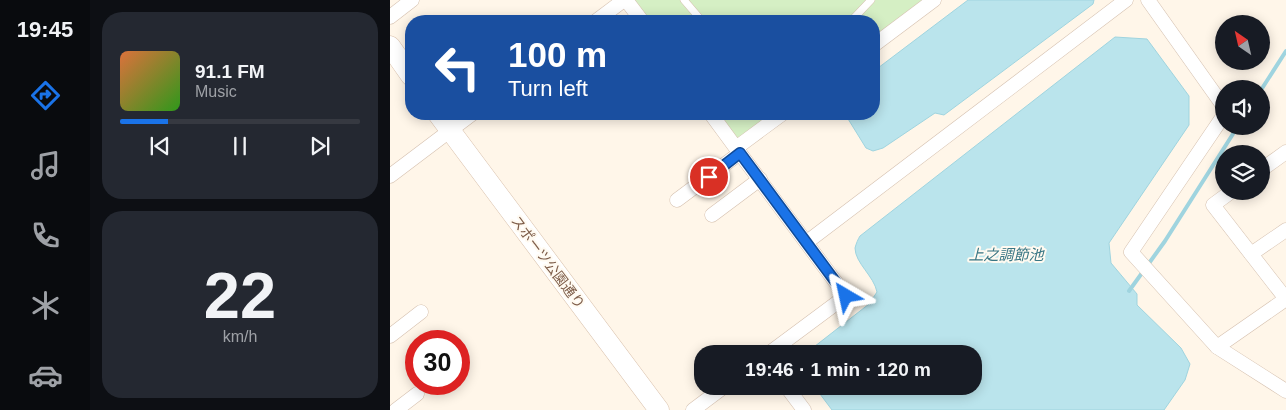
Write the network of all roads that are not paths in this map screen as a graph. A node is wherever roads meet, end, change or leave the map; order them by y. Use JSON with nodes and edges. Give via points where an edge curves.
{"nodes":[{"id":1,"x":412,"y":0,"type":"edge"},
{"id":2,"x":625,"y":0,"type":"edge"},
{"id":3,"x":684,"y":0,"type":"edge"},
{"id":4,"x":871,"y":0,"type":"edge"},
{"id":5,"x":934,"y":0,"type":"edge"},
{"id":6,"x":1126,"y":0,"type":"edge"},
{"id":7,"x":1148,"y":0,"type":"edge"},
{"id":8,"x":604,"y":15,"type":"edge"},
{"id":9,"x":637,"y":15,"type":"edge"},
{"id":10,"x":697,"y":15,"type":"edge"},
{"id":11,"x":856,"y":15,"type":"edge"},
{"id":12,"x":390,"y":17,"type":"edge"},
{"id":13,"x":880,"y":40,"type":"edge"},
{"id":14,"x":390,"y":46,"type":"edge"},
{"id":15,"x":405,"y":67,"type":"edge"},
{"id":16,"x":1215,"y":94,"type":"edge"},
{"id":17,"x":442,"y":120,"type":"edge"},
{"id":18,"x":464,"y":120,"type":"edge"},
{"id":19,"x":716,"y":120,"type":"edge"},
{"id":20,"x":775,"y":120,"type":"edge"},
{"id":21,"x":1215,"y":128,"type":"edge"},
{"id":22,"x":450,"y":130,"type":"junction"},
{"id":23,"x":738,"y":150,"type":"junction"},
{"id":24,"x":1286,"y":152,"type":"edge"},
{"id":25,"x":1270,"y":164,"type":"edge"},
{"id":26,"x":390,"y":176,"type":"edge"},
{"id":27,"x":760,"y":179,"type":"junction"},
{"id":28,"x":678,"y":200,"type":"dead end"},
{"id":29,"x":1220,"y":200,"type":"edge"},
{"id":30,"x":712,"y":215,"type":"dead end"},
{"id":31,"x":1286,"y":230,"type":"edge"},
{"id":32,"x":807,"y":242,"type":"junction"},
{"id":33,"x":1250,"y":254,"type":"junction"},
{"id":34,"x":421,"y":312,"type":"dead end"},
{"id":35,"x":390,"y":336,"type":"edge"},
{"id":36,"x":780,"y":345,"type":"edge"},
{"id":37,"x":1217,"y":347,"type":"junction"},
{"id":38,"x":1286,"y":391,"type":"edge"},
{"id":39,"x":415,"y":395,"type":"edge"},
{"id":40,"x":713,"y":395,"type":"edge"},
{"id":41,"x":793,"y":395,"type":"edge"},
{"id":42,"x":390,"y":401,"type":"edge"},
{"id":43,"x":397,"y":410,"type":"edge"},
{"id":44,"x":659,"y":410,"type":"edge"},
{"id":45,"x":694,"y":410,"type":"edge"},
{"id":46,"x":804,"y":410,"type":"edge"}],
"edges":[{"from":1,"to":12,"type":"street"},
{"from":2,"to":8,"type":"street"},
{"from":2,"to":9,"type":"street"},
{"from":3,"to":10,"type":"lane"},
{"from":4,"to":11,"type":"lane"},
{"from":5,"to":13,"type":"street"},
{"from":6,"to":32,"type":"street"},
{"from":7,"to":16,"type":"street"},
{"from":14,"to":15,"type":"street"},
{"from":17,"to":22,"type":"street","name":"スポーツ公園通り"},
{"from":18,"to":22,"type":"street"},
{"from":19,"to":23,"type":"street"},
{"from":20,"to":23,"type":"street"},
{"from":21,"to":37,"type":"street","via":[[1131,252]]},
{"from":22,"to":26,"type":"street"},
{"from":22,"to":44,"type":"street","name":"スポーツ公園通り"},
{"from":23,"to":27,"type":"street"},
{"from":23,"to":28,"type":"street"},
{"from":24,"to":25,"type":"street"},
{"from":27,"to":30,"type":"street"},
{"from":27,"to":32,"type":"street"},
{"from":29,"to":33,"type":"street","via":[[1213,205]]},
{"from":31,"to":33,"type":"street"},
{"from":32,"to":36,"type":"street","via":[[846,296]]},
{"from":33,"to":37,"type":"street","via":[[1286,299]]},
{"from":34,"to":35,"type":"street"},
{"from":37,"to":38,"type":"street"},
{"from":39,"to":43,"type":"street"},
{"from":40,"to":45,"type":"street"},
{"from":41,"to":46,"type":"street"},
{"from":42,"to":43,"type":"street"}]}
